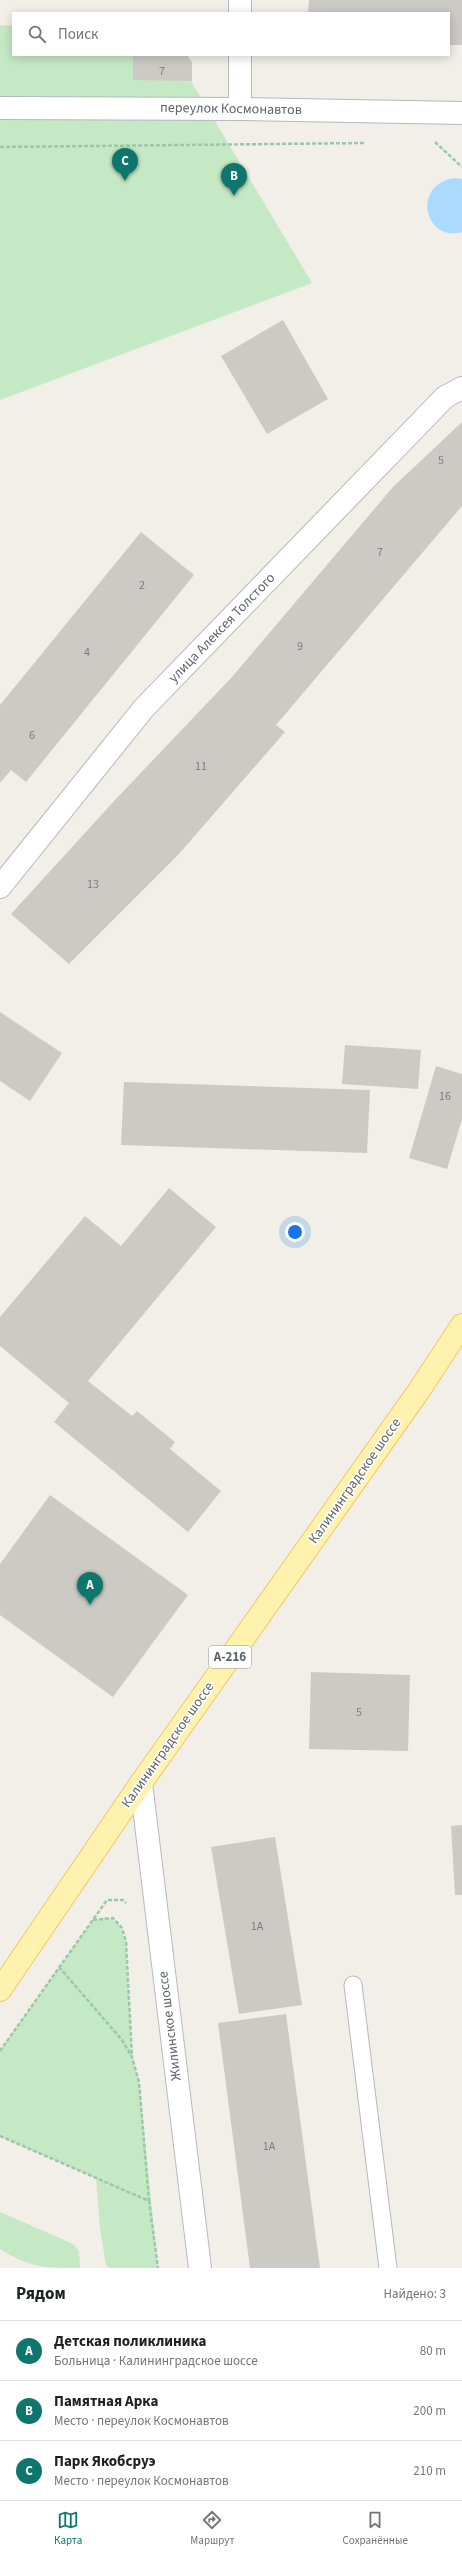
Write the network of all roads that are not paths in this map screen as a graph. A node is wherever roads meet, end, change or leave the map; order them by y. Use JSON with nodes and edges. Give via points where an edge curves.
{"nodes":[{"id":1,"x":240,"y":0,"type":"edge"},
{"id":2,"x":240,"y":12,"type":"edge"},
{"id":3,"x":240,"y":56,"type":"edge"},
{"id":4,"x":0,"y":108,"type":"edge"},
{"id":5,"x":240,"y":109,"type":"junction"},
{"id":6,"x":462,"y":113,"type":"edge"},
{"id":7,"x":462,"y":388,"type":"edge"},
{"id":8,"x":0,"y":887,"type":"edge"},
{"id":9,"x":462,"y":1325,"type":"edge"},
{"id":10,"x":141,"y":1783,"type":"junction"},
{"id":11,"x":353,"y":1985,"type":"dead end"},
{"id":12,"x":0,"y":1990,"type":"edge"},
{"id":13,"x":200,"y":2268,"type":"edge"},
{"id":14,"x":388,"y":2268,"type":"edge"}],
"edges":[{"from":1,"to":2,"type":"street"},
{"from":3,"to":5,"type":"street"},
{"from":4,"to":5,"type":"street","name":"переулок Космонавтов"},
{"from":5,"to":6,"type":"street","name":"переулок Космонавтов"},
{"from":7,"to":8,"type":"street","name":"улица Алексея Толстого","via":[[445,397],[144,708]]},
{"from":9,"to":10,"type":"main road","name":"Калининградское шоссе","number":"А-216","via":[[418,1392]]},
{"from":10,"to":12,"type":"main road","name":"Калининградское шоссе","number":"А-216"},
{"from":10,"to":13,"type":"street","name":"Жилинское шоссе"},
{"from":11,"to":14,"type":"lane"}]}
